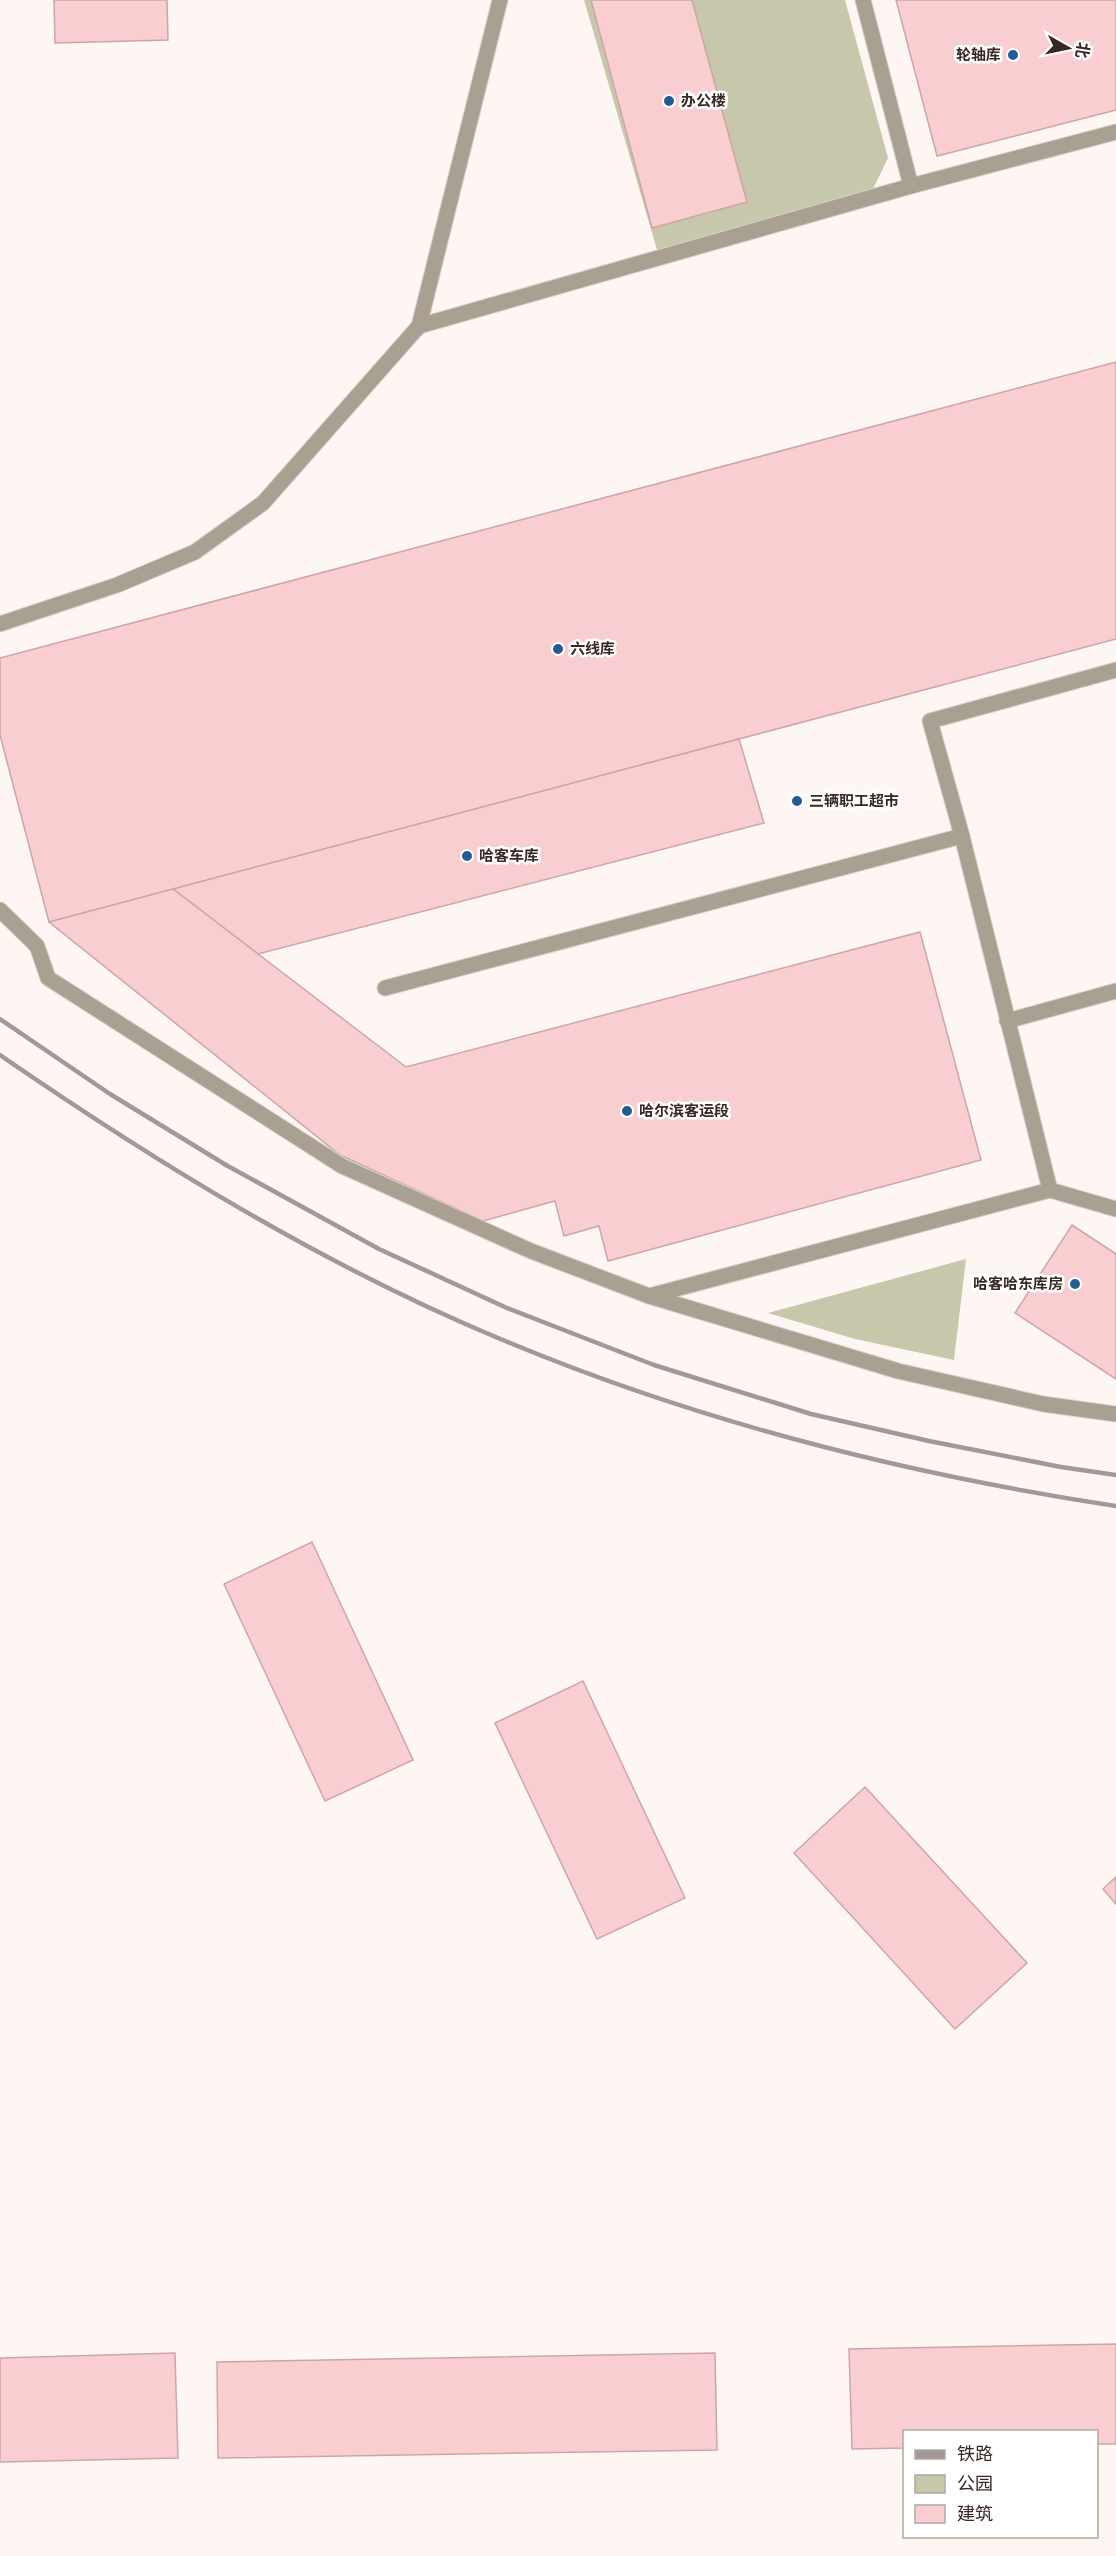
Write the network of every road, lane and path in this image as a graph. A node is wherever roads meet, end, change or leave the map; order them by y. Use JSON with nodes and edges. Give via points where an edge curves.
{"nodes":[{"id":1,"x":500,"y":0,"type":"edge"},
{"id":2,"x":863,"y":0,"type":"edge"},
{"id":3,"x":1116,"y":132,"type":"edge"},
{"id":4,"x":911,"y":186,"type":"junction"},
{"id":5,"x":419,"y":326,"type":"junction"},
{"id":6,"x":0,"y":624,"type":"edge"},
{"id":7,"x":1116,"y":670,"type":"edge"},
{"id":8,"x":962,"y":836,"type":"junction"},
{"id":9,"x":0,"y":910,"type":"edge"},
{"id":10,"x":385,"y":988,"type":"dead end"},
{"id":11,"x":1116,"y":991,"type":"edge"},
{"id":12,"x":1007,"y":1021,"type":"junction"},
{"id":13,"x":1050,"y":1190,"type":"junction"},
{"id":14,"x":1116,"y":1209,"type":"edge"},
{"id":15,"x":649,"y":1296,"type":"junction"},
{"id":16,"x":1116,"y":1414,"type":"edge"}],
"edges":[{"from":1,"to":5,"type":"lane"},
{"from":2,"to":4,"type":"lane"},
{"from":3,"to":4,"type":"lane"},
{"from":4,"to":5,"type":"lane"},
{"from":5,"to":6,"type":"lane","via":[[263,503],[205,545],[117,585]]},
{"from":7,"to":8,"type":"lane","via":[[930,721]]},
{"from":8,"to":10,"type":"lane"},
{"from":8,"to":12,"type":"lane"},
{"from":9,"to":15,"type":"lane","via":[[37,946],[48,978],[342,1166],[531,1251]]},
{"from":11,"to":12,"type":"lane"},
{"from":12,"to":13,"type":"lane"},
{"from":13,"to":14,"type":"lane"},
{"from":13,"to":15,"type":"lane"},
{"from":15,"to":16,"type":"lane","via":[[898,1371],[1042,1404]]}]}
